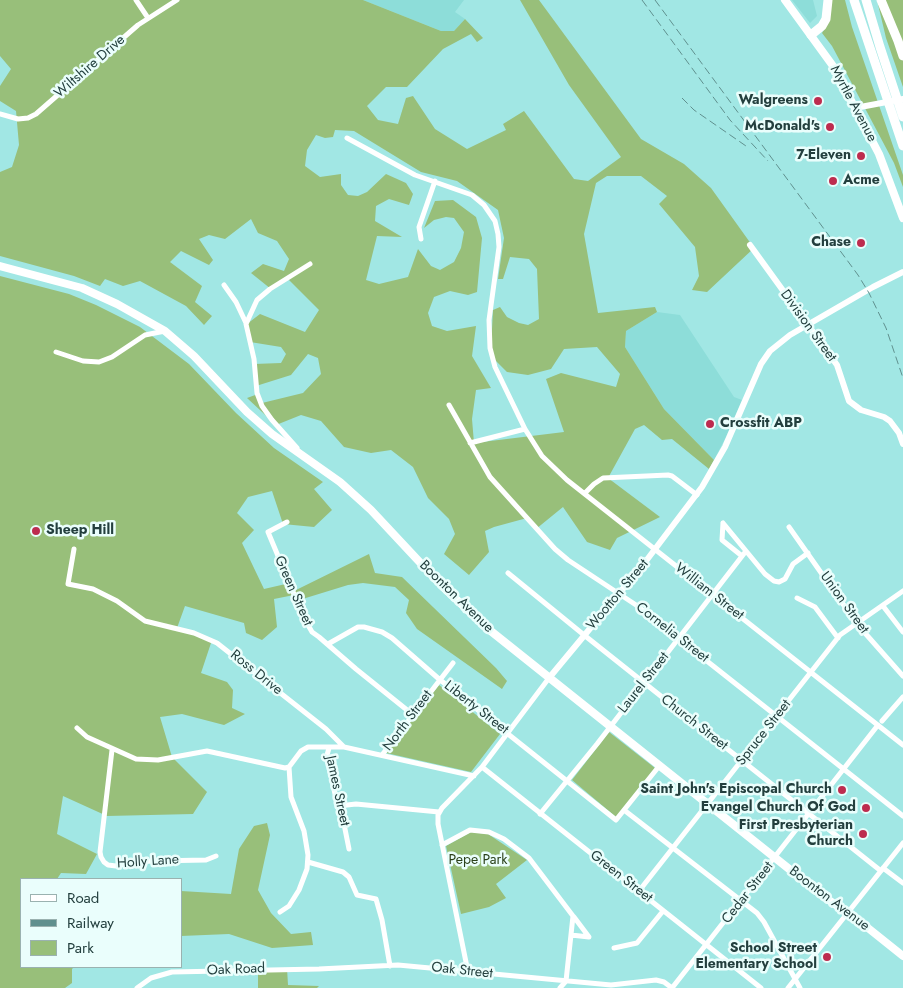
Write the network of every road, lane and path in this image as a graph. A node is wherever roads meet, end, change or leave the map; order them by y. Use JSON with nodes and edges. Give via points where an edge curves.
{"nodes":[{"id":1,"x":136,"y":0,"type":"edge"},
{"id":2,"x":177,"y":0,"type":"edge"},
{"id":3,"x":785,"y":0,"type":"edge"},
{"id":4,"x":828,"y":0,"type":"edge"},
{"id":5,"x":854,"y":0,"type":"edge"},
{"id":6,"x":866,"y":0,"type":"edge"},
{"id":7,"x":881,"y":0,"type":"edge"},
{"id":8,"x":148,"y":18,"type":"junction"},
{"id":9,"x":812,"y":35,"type":"junction"},
{"id":10,"x":903,"y":56,"type":"edge"},
{"id":11,"x":895,"y":101,"type":"edge"},
{"id":12,"x":855,"y":108,"type":"junction"},
{"id":13,"x":0,"y":114,"type":"edge"},
{"id":14,"x":903,"y":116,"type":"edge"},
{"id":15,"x":347,"y":138,"type":"dead end"},
{"id":16,"x":903,"y":146,"type":"edge"},
{"id":17,"x":435,"y":181,"type":"junction"},
{"id":18,"x":903,"y":218,"type":"edge"},
{"id":19,"x":421,"y":240,"type":"dead end"},
{"id":20,"x":750,"y":246,"type":"dead end"},
{"id":21,"x":310,"y":264,"type":"dead end"},
{"id":22,"x":0,"y":266,"type":"edge"},
{"id":23,"x":903,"y":272,"type":"edge"},
{"id":24,"x":224,"y":285,"type":"dead end"},
{"id":25,"x":246,"y":324,"type":"junction"},
{"id":26,"x":807,"y":326,"type":"junction"},
{"id":27,"x":165,"y":331,"type":"junction"},
{"id":28,"x":56,"y":352,"type":"dead end"},
{"id":29,"x":449,"y":405,"type":"dead end"},
{"id":30,"x":525,"y":429,"type":"junction"},
{"id":31,"x":470,"y":443,"type":"junction"},
{"id":32,"x":903,"y":444,"type":"edge"},
{"id":33,"x":306,"y":458,"type":"junction"},
{"id":34,"x":585,"y":494,"type":"junction"},
{"id":35,"x":697,"y":495,"type":"junction"},
{"id":36,"x":287,"y":522,"type":"dead end"},
{"id":37,"x":789,"y":527,"type":"dead end"},
{"id":38,"x":74,"y":549,"type":"dead end"},
{"id":39,"x":655,"y":549,"type":"junction"},
{"id":40,"x":746,"y":551,"type":"junction"},
{"id":41,"x":808,"y":554,"type":"junction"},
{"id":42,"x":742,"y":556,"type":"junction"},
{"id":43,"x":508,"y":573,"type":"dead end"},
{"id":44,"x":903,"y":591,"type":"edge"},
{"id":45,"x":620,"y":593,"type":"junction"},
{"id":46,"x":713,"y":594,"type":"junction"},
{"id":47,"x":797,"y":598,"type":"dead end"},
{"id":48,"x":882,"y":606,"type":"junction"},
{"id":49,"x":857,"y":624,"type":"junction"},
{"id":50,"x":903,"y":632,"type":"edge"},
{"id":51,"x":584,"y":636,"type":"junction"},
{"id":52,"x":838,"y":638,"type":"junction"},
{"id":53,"x":679,"y":639,"type":"junction"},
{"id":54,"x":328,"y":644,"type":"junction"},
{"id":55,"x":453,"y":663,"type":"dead end"},
{"id":56,"x":810,"y":672,"type":"junction"},
{"id":57,"x":903,"y":676,"type":"edge"},
{"id":58,"x":549,"y":678,"type":"junction"},
{"id":59,"x":439,"y":679,"type":"junction"},
{"id":60,"x":644,"y":683,"type":"junction"},
{"id":61,"x":903,"y":697,"type":"edge"},
{"id":62,"x":412,"y":714,"type":"junction"},
{"id":63,"x":777,"y":716,"type":"junction"},
{"id":64,"x":880,"y":723,"type":"junction"},
{"id":65,"x":610,"y":726,"type":"junction"},
{"id":66,"x":77,"y":728,"type":"dead end"},
{"id":67,"x":507,"y":733,"type":"junction"},
{"id":68,"x":903,"y":745,"type":"edge"},
{"id":69,"x":344,"y":747,"type":"junction"},
{"id":70,"x":329,"y":748,"type":"junction"},
{"id":71,"x":112,"y":750,"type":"junction"},
{"id":72,"x":382,"y":755,"type":"junction"},
{"id":73,"x":742,"y":761,"type":"junction"},
{"id":74,"x":660,"y":765,"type":"junction"},
{"id":75,"x":482,"y":767,"type":"junction"},
{"id":76,"x":289,"y":768,"type":"junction"},
{"id":77,"x":845,"y":770,"type":"junction"},
{"id":78,"x":474,"y":776,"type":"junction"},
{"id":79,"x":568,"y":780,"type":"junction"},
{"id":80,"x":708,"y":804,"type":"junction"},
{"id":81,"x":338,"y":806,"type":"junction"},
{"id":82,"x":624,"y":810,"type":"junction"},
{"id":83,"x":438,"y":812,"type":"junction"},
{"id":84,"x":540,"y":814,"type":"junction"},
{"id":85,"x":809,"y":815,"type":"junction"},
{"id":86,"x":903,"y":816,"type":"edge"},
{"id":87,"x":903,"y":842,"type":"edge"},
{"id":88,"x":442,"y":844,"type":"junction"},
{"id":89,"x":674,"y":848,"type":"junction"},
{"id":90,"x":349,"y":849,"type":"dead end"},
{"id":91,"x":216,"y":856,"type":"dead end"},
{"id":92,"x":775,"y":858,"type":"junction"},
{"id":93,"x":308,"y":862,"type":"junction"},
{"id":94,"x":882,"y":870,"type":"junction"},
{"id":95,"x":903,"y":883,"type":"edge"},
{"id":96,"x":639,"y":891,"type":"junction"},
{"id":97,"x":741,"y":901,"type":"junction"},
{"id":98,"x":663,"y":911,"type":"junction"},
{"id":99,"x":280,"y":912,"type":"dead end"},
{"id":100,"x":848,"y":914,"type":"junction"},
{"id":101,"x":573,"y":916,"type":"junction"},
{"id":102,"x":571,"y":935,"type":"junction"},
{"id":103,"x":706,"y":945,"type":"junction"},
{"id":104,"x":614,"y":948,"type":"dead end"},
{"id":105,"x":903,"y":956,"type":"edge"},
{"id":106,"x":390,"y":966,"type":"junction"},
{"id":107,"x":310,"y":969,"type":"joint"},
{"id":108,"x":468,"y":972,"type":"junction"},
{"id":109,"x":795,"y":979,"type":"junction"},
{"id":110,"x":566,"y":981,"type":"junction"},
{"id":111,"x":630,"y":986,"type":"edge"},
{"id":112,"x":137,"y":988,"type":"edge"},
{"id":113,"x":560,"y":988,"type":"edge"},
{"id":114,"x":672,"y":988,"type":"edge"},
{"id":115,"x":761,"y":988,"type":"edge"},
{"id":116,"x":788,"y":988,"type":"edge"},
{"id":117,"x":800,"y":988,"type":"edge"}],
"edges":[{"from":1,"to":8,"type":"street"},
{"from":2,"to":8,"type":"street","name":"Wiltshire Drive"},
{"from":3,"to":9,"type":"main road","name":"Myrtle Avenue"},
{"from":4,"to":9,"type":"highway","via":[[826,20]]},
{"from":5,"to":11,"type":"highway"},
{"from":6,"to":11,"type":"highway"},
{"from":7,"to":10,"type":"highway"},
{"from":8,"to":13,"type":"street","name":"Wiltshire Drive","via":[[36,114],[18,119]]},
{"from":9,"to":12,"type":"main road","name":"Myrtle Avenue","via":[[832,64]]},
{"from":11,"to":12,"type":"street"},
{"from":11,"to":14,"type":"highway"},
{"from":11,"to":16,"type":"highway"},
{"from":12,"to":18,"type":"main road","name":"Myrtle Avenue","via":[[884,165]]},
{"from":15,"to":17,"type":"street","name":"William Street"},
{"from":17,"to":19,"type":"street","via":[[419,227]]},
{"from":17,"to":30,"type":"street","name":"William Street","via":[[472,195],[484,204],[495,221],[499,247],[489,320],[490,348],[495,367]]},
{"from":20,"to":26,"type":"street","name":"Division Street"},
{"from":21,"to":25,"type":"street","via":[[257,300]]},
{"from":22,"to":27,"type":"main road","name":"Boonton Avenue","via":[[82,288]]},
{"from":23,"to":26,"type":"street","name":"Wootton Street"},
{"from":24,"to":25,"type":"street"},
{"from":25,"to":33,"type":"street","via":[[262,406]]},
{"from":26,"to":32,"type":"street","name":"Division Street","via":[[837,365],[848,401],[861,410],[890,421]]},
{"from":26,"to":35,"type":"street","name":"Wootton Street","via":[[783,340],[765,357],[725,448]]},
{"from":27,"to":28,"type":"street","via":[[145,335],[99,362],[82,361]]},
{"from":27,"to":33,"type":"main road","name":"Boonton Avenue","via":[[254,417]]},
{"from":29,"to":31,"type":"street","name":"Cornelia Street"},
{"from":30,"to":31,"type":"street"},
{"from":30,"to":34,"type":"street","name":"William Street","via":[[548,463]]},
{"from":31,"to":45,"type":"street","name":"Cornelia Street","via":[[496,485],[547,542],[568,560]]},
{"from":33,"to":58,"type":"main road","name":"Boonton Avenue","via":[[371,510],[460,604]]},
{"from":34,"to":35,"type":"street","via":[[603,478],[668,475]]},
{"from":34,"to":39,"type":"street","name":"William Street"},
{"from":35,"to":39,"type":"street","name":"Wootton Street"},
{"from":36,"to":54,"type":"street","name":"Green Street","via":[[268,532],[304,618],[312,632]]},
{"from":37,"to":41,"type":"street","name":"Union Street"},
{"from":38,"to":69,"type":"street","name":"Ross Drive","via":[[68,584],[93,589],[145,621],[194,633],[217,643],[326,729]]},
{"from":39,"to":45,"type":"street","name":"Wootton Street"},
{"from":39,"to":46,"type":"street","name":"William Street"},
{"from":40,"to":41,"type":"street","via":[[776,582],[785,578],[793,564]]},
{"from":40,"to":42,"type":"street","name":"Laurel Street"},
{"from":40,"to":42,"type":"street","via":[[723,523],[722,540]]},
{"from":41,"to":49,"type":"street","name":"Union Street"},
{"from":42,"to":46,"type":"street","name":"Laurel Street"},
{"from":43,"to":51,"type":"street","name":"Church Street"},
{"from":44,"to":48,"type":"street","name":"Spruce Street"},
{"from":45,"to":51,"type":"street","name":"Wootton Street"},
{"from":45,"to":53,"type":"street","name":"Cornelia Street"},
{"from":46,"to":53,"type":"street","name":"Laurel Street"},
{"from":46,"to":56,"type":"street","name":"William Street"},
{"from":47,"to":52,"type":"street","via":[[815,607]]},
{"from":48,"to":49,"type":"street","name":"Spruce Street"},
{"from":48,"to":50,"type":"street"},
{"from":49,"to":52,"type":"street","name":"Spruce Street"},
{"from":49,"to":57,"type":"street","name":"Union Street"},
{"from":51,"to":58,"type":"street","name":"Wootton Street"},
{"from":51,"to":60,"type":"street","name":"Church Street"},
{"from":52,"to":56,"type":"street","name":"Spruce Street"},
{"from":53,"to":60,"type":"street","name":"Laurel Street"},
{"from":53,"to":63,"type":"street","name":"Cornelia Street"},
{"from":54,"to":59,"type":"street","name":"Liberty Street","via":[[358,627],[377,630],[392,638]]},
{"from":54,"to":62,"type":"street","name":"Green Street"},
{"from":55,"to":59,"type":"street","name":"North Street"},
{"from":56,"to":63,"type":"street","name":"Spruce Street"},
{"from":56,"to":64,"type":"street","name":"William Street"},
{"from":58,"to":65,"type":"main road","name":"Boonton Avenue"},
{"from":58,"to":67,"type":"street","name":"Wootton Street"},
{"from":59,"to":62,"type":"street","name":"North Street"},
{"from":59,"to":67,"type":"street","name":"Liberty Street"},
{"from":60,"to":65,"type":"street","name":"Laurel Street"},
{"from":60,"to":73,"type":"street","name":"Church Street"},
{"from":61,"to":64,"type":"street","name":"Cedar Street"},
{"from":62,"to":72,"type":"street","name":"North Street"},
{"from":63,"to":73,"type":"street","name":"Spruce Street"},
{"from":63,"to":77,"type":"street","name":"Cornelia Street"},
{"from":64,"to":68,"type":"street","name":"William Street"},
{"from":64,"to":77,"type":"street","name":"Cedar Street"},
{"from":65,"to":74,"type":"main road","name":"Boonton Avenue"},
{"from":65,"to":79,"type":"street","name":"Laurel Street"},
{"from":66,"to":71,"type":"street"},
{"from":67,"to":75,"type":"street","name":"Wootton Street"},
{"from":67,"to":79,"type":"street","name":"Liberty Street"},
{"from":69,"to":70,"type":"street","name":"James Street"},
{"from":69,"to":72,"type":"street"},
{"from":70,"to":76,"type":"street","via":[[305,748]]},
{"from":70,"to":81,"type":"street","name":"James Street","via":[[327,755]]},
{"from":71,"to":76,"type":"street","via":[[150,761],[207,751]]},
{"from":71,"to":91,"type":"street","name":"Holly Lane","via":[[100,852],[104,862],[116,866],[146,861],[206,860]]},
{"from":72,"to":78,"type":"street"},
{"from":73,"to":80,"type":"street","name":"Spruce Street"},
{"from":73,"to":85,"type":"street","name":"Church Street"},
{"from":74,"to":80,"type":"main road","name":"Boonton Avenue"},
{"from":74,"to":82,"type":"street"},
{"from":75,"to":78,"type":"street","name":"Wootton Street"},
{"from":75,"to":84,"type":"street","name":"Green Street"},
{"from":76,"to":93,"type":"street","via":[[292,797],[308,847]]},
{"from":77,"to":85,"type":"street","name":"Cedar Street"},
{"from":77,"to":86,"type":"street","name":"Cornelia Street"},
{"from":78,"to":83,"type":"street","name":"Wootton Street"},
{"from":79,"to":82,"type":"street","name":"Liberty Street","via":[[616,820]]},
{"from":79,"to":84,"type":"street","name":"Laurel Street"},
{"from":80,"to":89,"type":"street","name":"Spruce Street"},
{"from":80,"to":92,"type":"main road","name":"Boonton Avenue"},
{"from":81,"to":83,"type":"street","via":[[356,804]]},
{"from":81,"to":90,"type":"street","name":"James Street"},
{"from":82,"to":89,"type":"street"},
{"from":83,"to":88,"type":"street"},
{"from":84,"to":96,"type":"street","name":"Green Street"},
{"from":85,"to":92,"type":"street","name":"Cedar Street"},
{"from":85,"to":94,"type":"street","name":"Church Street"},
{"from":87,"to":94,"type":"street"},
{"from":88,"to":101,"type":"street","via":[[470,830],[489,832],[504,840],[530,858]]},
{"from":88,"to":108,"type":"street"},
{"from":89,"to":96,"type":"street","name":"Spruce Street"},
{"from":89,"to":97,"type":"street"},
{"from":92,"to":97,"type":"street","name":"Cedar Street"},
{"from":92,"to":100,"type":"main road","name":"Boonton Avenue"},
{"from":93,"to":99,"type":"street","via":[[304,880],[295,897]]},
{"from":93,"to":106,"type":"street","via":[[343,872],[349,877],[357,895],[376,899]]},
{"from":94,"to":95,"type":"street","name":"Church Street"},
{"from":94,"to":100,"type":"street"},
{"from":96,"to":98,"type":"street","name":"Green Street"},
{"from":97,"to":103,"type":"street","name":"Cedar Street"},
{"from":97,"to":109,"type":"street","via":[[764,922]]},
{"from":98,"to":103,"type":"street","name":"Green Street"},
{"from":98,"to":104,"type":"street","via":[[637,942]]},
{"from":100,"to":105,"type":"main road","name":"Boonton Avenue"},
{"from":100,"to":109,"type":"street"},
{"from":101,"to":102,"type":"street"},
{"from":101,"to":102,"type":"street","via":[[590,936]]},
{"from":102,"to":110,"type":"street"},
{"from":103,"to":114,"type":"street","name":"Cedar Street"},
{"from":103,"to":115,"type":"street","name":"Green Street"},
{"from":106,"to":107,"type":"street","name":"Oak Street"},
{"from":106,"to":108,"type":"street","name":"Oak Street"},
{"from":107,"to":112,"type":"street","name":"Oak Road","via":[[172,972],[151,978]]},
{"from":108,"to":110,"type":"street","name":"Oak Street"},
{"from":109,"to":116,"type":"street"},
{"from":109,"to":117,"type":"street"},
{"from":110,"to":111,"type":"street","name":"Oak Street"},
{"from":110,"to":113,"type":"street"},
{"from":111,"to":114,"type":"street","name":"Oak Street","via":[[656,980]]}]}
